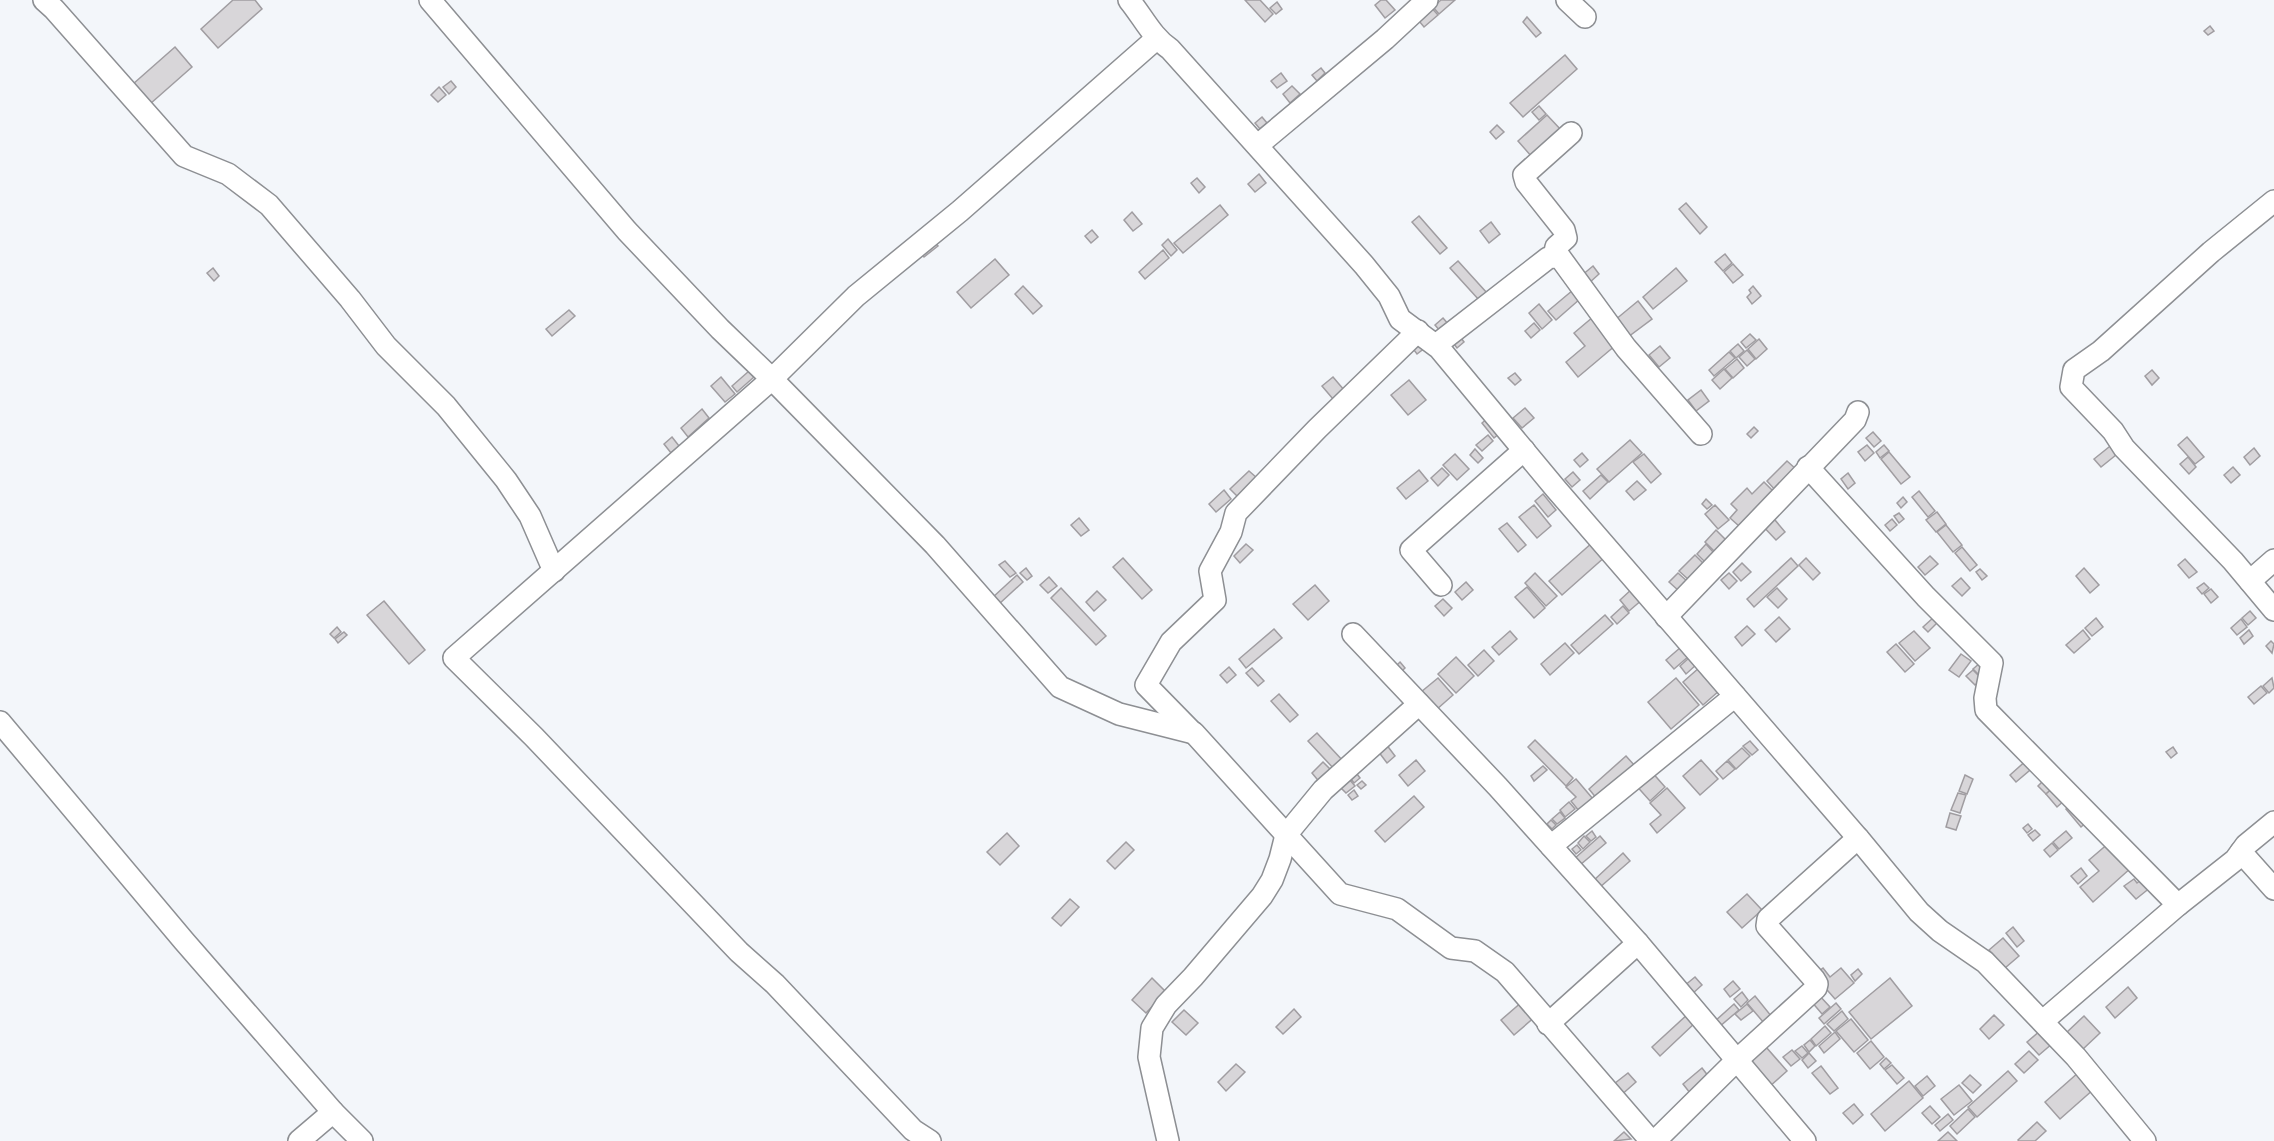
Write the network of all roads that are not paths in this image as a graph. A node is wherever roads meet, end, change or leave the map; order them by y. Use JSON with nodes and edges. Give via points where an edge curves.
{"nodes":[{"id":1,"x":44,"y":0,"type":"edge"},
{"id":2,"x":430,"y":0,"type":"edge"},
{"id":3,"x":1129,"y":0,"type":"edge"},
{"id":4,"x":1427,"y":0,"type":"edge"},
{"id":5,"x":1567,"y":0,"type":"edge"},
{"id":6,"x":1585,"y":17,"type":"dead end"},
{"id":7,"x":1156,"y":39,"type":"junction"},
{"id":8,"x":1571,"y":133,"type":"dead end"},
{"id":9,"x":1258,"y":146,"type":"junction"},
{"id":10,"x":2274,"y":201,"type":"edge"},
{"id":11,"x":1554,"y":257,"type":"junction"},
{"id":12,"x":1418,"y":331,"type":"junction"},
{"id":13,"x":1436,"y":345,"type":"junction"},
{"id":14,"x":772,"y":380,"type":"junction"},
{"id":15,"x":1858,"y":412,"type":"dead end"},
{"id":16,"x":1701,"y":434,"type":"dead end"},
{"id":17,"x":1524,"y":450,"type":"junction"},
{"id":18,"x":1808,"y":466,"type":"junction"},
{"id":19,"x":2274,"y":560,"type":"edge"},
{"id":20,"x":554,"y":571,"type":"junction"},
{"id":21,"x":2250,"y":581,"type":"junction"},
{"id":22,"x":1441,"y":585,"type":"dead end"},
{"id":23,"x":2274,"y":610,"type":"edge"},
{"id":24,"x":1666,"y":617,"type":"junction"},
{"id":25,"x":1353,"y":634,"type":"dead end"},
{"id":26,"x":1735,"y":696,"type":"junction"},
{"id":27,"x":1419,"y":704,"type":"junction"},
{"id":28,"x":0,"y":722,"type":"edge"},
{"id":29,"x":1194,"y":733,"type":"junction"},
{"id":30,"x":2274,"y":822,"type":"edge"},
{"id":31,"x":1286,"y":835,"type":"junction"},
{"id":32,"x":1858,"y":838,"type":"junction"},
{"id":33,"x":1551,"y":846,"type":"junction"},
{"id":34,"x":2241,"y":852,"type":"junction"},
{"id":35,"x":2274,"y":889,"type":"edge"},
{"id":36,"x":2178,"y":905,"type":"junction"},
{"id":37,"x":1638,"y":943,"type":"junction"},
{"id":38,"x":2043,"y":1021,"type":"junction"},
{"id":39,"x":1548,"y":1024,"type":"junction"},
{"id":40,"x":1738,"y":1059,"type":"junction"},
{"id":41,"x":333,"y":1112,"type":"junction"},
{"id":42,"x":299,"y":1141,"type":"edge"},
{"id":43,"x":362,"y":1141,"type":"edge"},
{"id":44,"x":930,"y":1141,"type":"edge"},
{"id":45,"x":1168,"y":1141,"type":"edge"},
{"id":46,"x":1653,"y":1141,"type":"edge"},
{"id":47,"x":1805,"y":1141,"type":"edge"},
{"id":48,"x":2145,"y":1141,"type":"edge"}],
"edges":[{"from":1,"to":20,"type":"street","via":[[184,156],[228,174],[268,205],[386,346],[446,406],[506,480],[530,516]]},
{"from":2,"to":14,"type":"street","via":[[627,231]]},
{"from":3,"to":7,"type":"street"},
{"from":4,"to":9,"type":"street"},
{"from":5,"to":6,"type":"street"},
{"from":7,"to":9,"type":"street","via":[[1170,49]]},
{"from":7,"to":14,"type":"street","via":[[960,212],[856,296]]},
{"from":8,"to":11,"type":"street","via":[[1524,175],[1564,230],[1566,238],[1556,248]]},
{"from":9,"to":12,"type":"street","via":[[1389,296],[1400,319]]},
{"from":10,"to":21,"type":"street","via":[[2074,370],[2071,387]]},
{"from":11,"to":13,"type":"street"},
{"from":11,"to":16,"type":"street","via":[[1559,256],[1626,348]]},
{"from":12,"to":13,"type":"street"},
{"from":12,"to":29,"type":"street","via":[[1236,513],[1231,532],[1210,571],[1215,600],[1171,642],[1146,685]]},
{"from":13,"to":17,"type":"street"},
{"from":14,"to":20,"type":"street"},
{"from":14,"to":29,"type":"street","via":[[935,545],[1060,687],[1119,714]]},
{"from":15,"to":18,"type":"street","via":[[1855,420]]},
{"from":17,"to":22,"type":"street","via":[[1411,550]]},
{"from":17,"to":24,"type":"street"},
{"from":18,"to":24,"type":"street"},
{"from":18,"to":36,"type":"street","via":[[1926,597],[1992,663],[1986,710]]},
{"from":19,"to":21,"type":"street"},
{"from":20,"to":44,"type":"street","via":[[454,658],[913,1130]]},
{"from":21,"to":23,"type":"street"},
{"from":24,"to":26,"type":"street"},
{"from":25,"to":27,"type":"street"},
{"from":26,"to":32,"type":"street"},
{"from":26,"to":33,"type":"street"},
{"from":27,"to":31,"type":"street","via":[[1323,790]]},
{"from":27,"to":33,"type":"street"},
{"from":28,"to":41,"type":"street"},
{"from":29,"to":31,"type":"street"},
{"from":30,"to":34,"type":"street"},
{"from":31,"to":39,"type":"street","via":[[1340,894],[1397,909],[1451,948],[1475,951],[1505,972]]},
{"from":31,"to":45,"type":"street","via":[[1272,880],[1262,896],[1166,1005],[1152,1028],[1149,1057]]},
{"from":32,"to":38,"type":"street","via":[[1919,912],[1985,962]]},
{"from":32,"to":40,"type":"street","via":[[1768,919],[1767,926],[1817,984]]},
{"from":33,"to":37,"type":"street"},
{"from":34,"to":35,"type":"street"},
{"from":34,"to":36,"type":"street"},
{"from":36,"to":38,"type":"street"},
{"from":37,"to":39,"type":"street"},
{"from":37,"to":40,"type":"street"},
{"from":38,"to":48,"type":"street"},
{"from":39,"to":46,"type":"street"},
{"from":40,"to":46,"type":"street"},
{"from":40,"to":47,"type":"street"},
{"from":41,"to":42,"type":"street"},
{"from":41,"to":43,"type":"street"}]}
